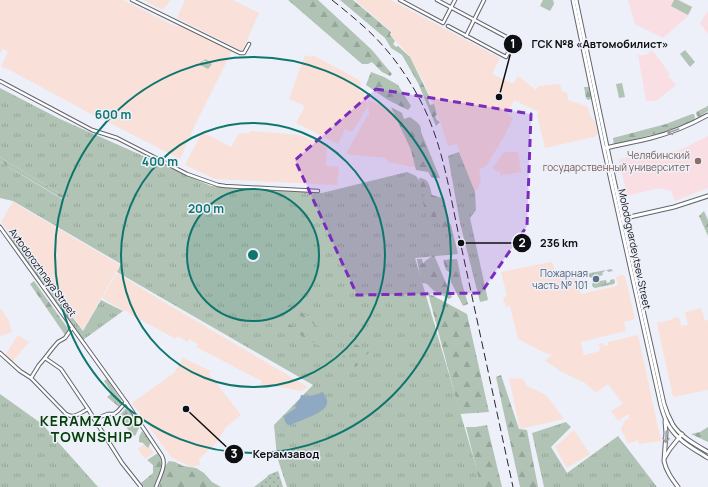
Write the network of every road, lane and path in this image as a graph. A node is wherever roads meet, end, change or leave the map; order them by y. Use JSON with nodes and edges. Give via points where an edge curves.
{"nodes":[{"id":1,"x":132,"y":0,"type":"edge"},
{"id":2,"x":436,"y":0,"type":"edge"},
{"id":3,"x":455,"y":0,"type":"edge"},
{"id":4,"x":484,"y":0,"type":"edge"},
{"id":5,"x":573,"y":0,"type":"edge"},
{"id":6,"x":576,"y":0,"type":"edge"},
{"id":7,"x":403,"y":1,"type":"edge"},
{"id":8,"x":451,"y":8,"type":"junction"},
{"id":9,"x":474,"y":20,"type":"junction"},
{"id":10,"x":448,"y":26,"type":"dead end"},
{"id":11,"x":466,"y":36,"type":"junction"},
{"id":12,"x":249,"y":44,"type":"dead end"},
{"id":13,"x":587,"y":59,"type":"junction"},
{"id":14,"x":0,"y":81,"type":"edge"},
{"id":15,"x":708,"y":115,"type":"edge"},
{"id":16,"x":606,"y":148,"type":"junction"},
{"id":17,"x":318,"y":192,"type":"dead end"},
{"id":18,"x":708,"y":196,"type":"edge"},
{"id":19,"x":621,"y":219,"type":"junction"},
{"id":20,"x":0,"y":227,"type":"edge"},
{"id":21,"x":643,"y":319,"type":"junction"},
{"id":22,"x":72,"y":328,"type":"junction"},
{"id":23,"x":0,"y":353,"type":"edge"},
{"id":24,"x":45,"y":358,"type":"junction"},
{"id":25,"x":32,"y":378,"type":"junction"},
{"id":26,"x":126,"y":402,"type":"junction"},
{"id":27,"x":88,"y":409,"type":"junction"},
{"id":28,"x":664,"y":415,"type":"junction"},
{"id":29,"x":94,"y":419,"type":"junction"},
{"id":30,"x":682,"y":434,"type":"junction"},
{"id":31,"x":679,"y":438,"type":"junction"},
{"id":32,"x":708,"y":452,"type":"edge"},
{"id":33,"x":708,"y":458,"type":"edge"},
{"id":34,"x":664,"y":459,"type":"junction"},
{"id":35,"x":141,"y":487,"type":"edge"},
{"id":36,"x":156,"y":487,"type":"edge"},
{"id":37,"x":678,"y":487,"type":"edge"}],
"edges":[{"from":1,"to":12,"type":"street","via":[[240,53],[244,53]]},
{"from":2,"to":8,"type":"street"},
{"from":3,"to":8,"type":"street"},
{"from":4,"to":9,"type":"street"},
{"from":5,"to":13,"type":"main road","name":"Molodogvardeytsev Street"},
{"from":6,"to":13,"type":"main road","name":"Molodogvardeytsev Street"},
{"from":7,"to":8,"type":"street","via":[[443,23]]},
{"from":8,"to":9,"type":"street"},
{"from":9,"to":11,"type":"street"},
{"from":9,"to":11,"type":"street","via":[[514,41],[506,56]]},
{"from":10,"to":11,"type":"street"},
{"from":13,"to":16,"type":"main road","name":"Molodogvardeytsev Street"},
{"from":14,"to":17,"type":"street","via":[[92,130],[117,138],[183,172],[218,186]]},
{"from":15,"to":16,"type":"main road","one_way":true,"via":[[670,132]]},
{"from":16,"to":19,"type":"main road","name":"Molodogvardeytsev Street"},
{"from":18,"to":19,"type":"main road"},
{"from":19,"to":21,"type":"main road","name":"Molodogvardeytsev Street"},
{"from":20,"to":22,"type":"street","name":"Avtodorozhnaya Street"},
{"from":21,"to":28,"type":"main road","name":"Molodogvardeytsev Street"},
{"from":21,"to":30,"type":"main road","name":"Molodogvardeytsev Street","via":[[665,408],[674,426]]},
{"from":22,"to":24,"type":"street"},
{"from":22,"to":26,"type":"street","name":"Avtodorozhnaya Street"},
{"from":23,"to":25,"type":"street"},
{"from":24,"to":25,"type":"street"},
{"from":24,"to":27,"type":"street","via":[[61,369]]},
{"from":25,"to":27,"type":"street","via":[[69,416],[74,417]]},
{"from":26,"to":29,"type":"street","via":[[114,414]]},
{"from":26,"to":36,"type":"street","name":"Avtodorozhnaya Street","via":[[164,459]]},
{"from":27,"to":29,"type":"street"},
{"from":28,"to":31,"type":"main road","name":"Molodogvardeytsev Street","via":[[670,428]]},
{"from":28,"to":34,"type":"main road","one_way":true},
{"from":29,"to":35,"type":"street"},
{"from":30,"to":31,"type":"main road"},
{"from":30,"to":32,"type":"main road","name":"Molodogvardeytsev Street"},
{"from":31,"to":33,"type":"main road","name":"Molodogvardeytsev Street"},
{"from":31,"to":34,"type":"main road"},
{"from":34,"to":37,"type":"main road","via":[[666,469]]}]}
